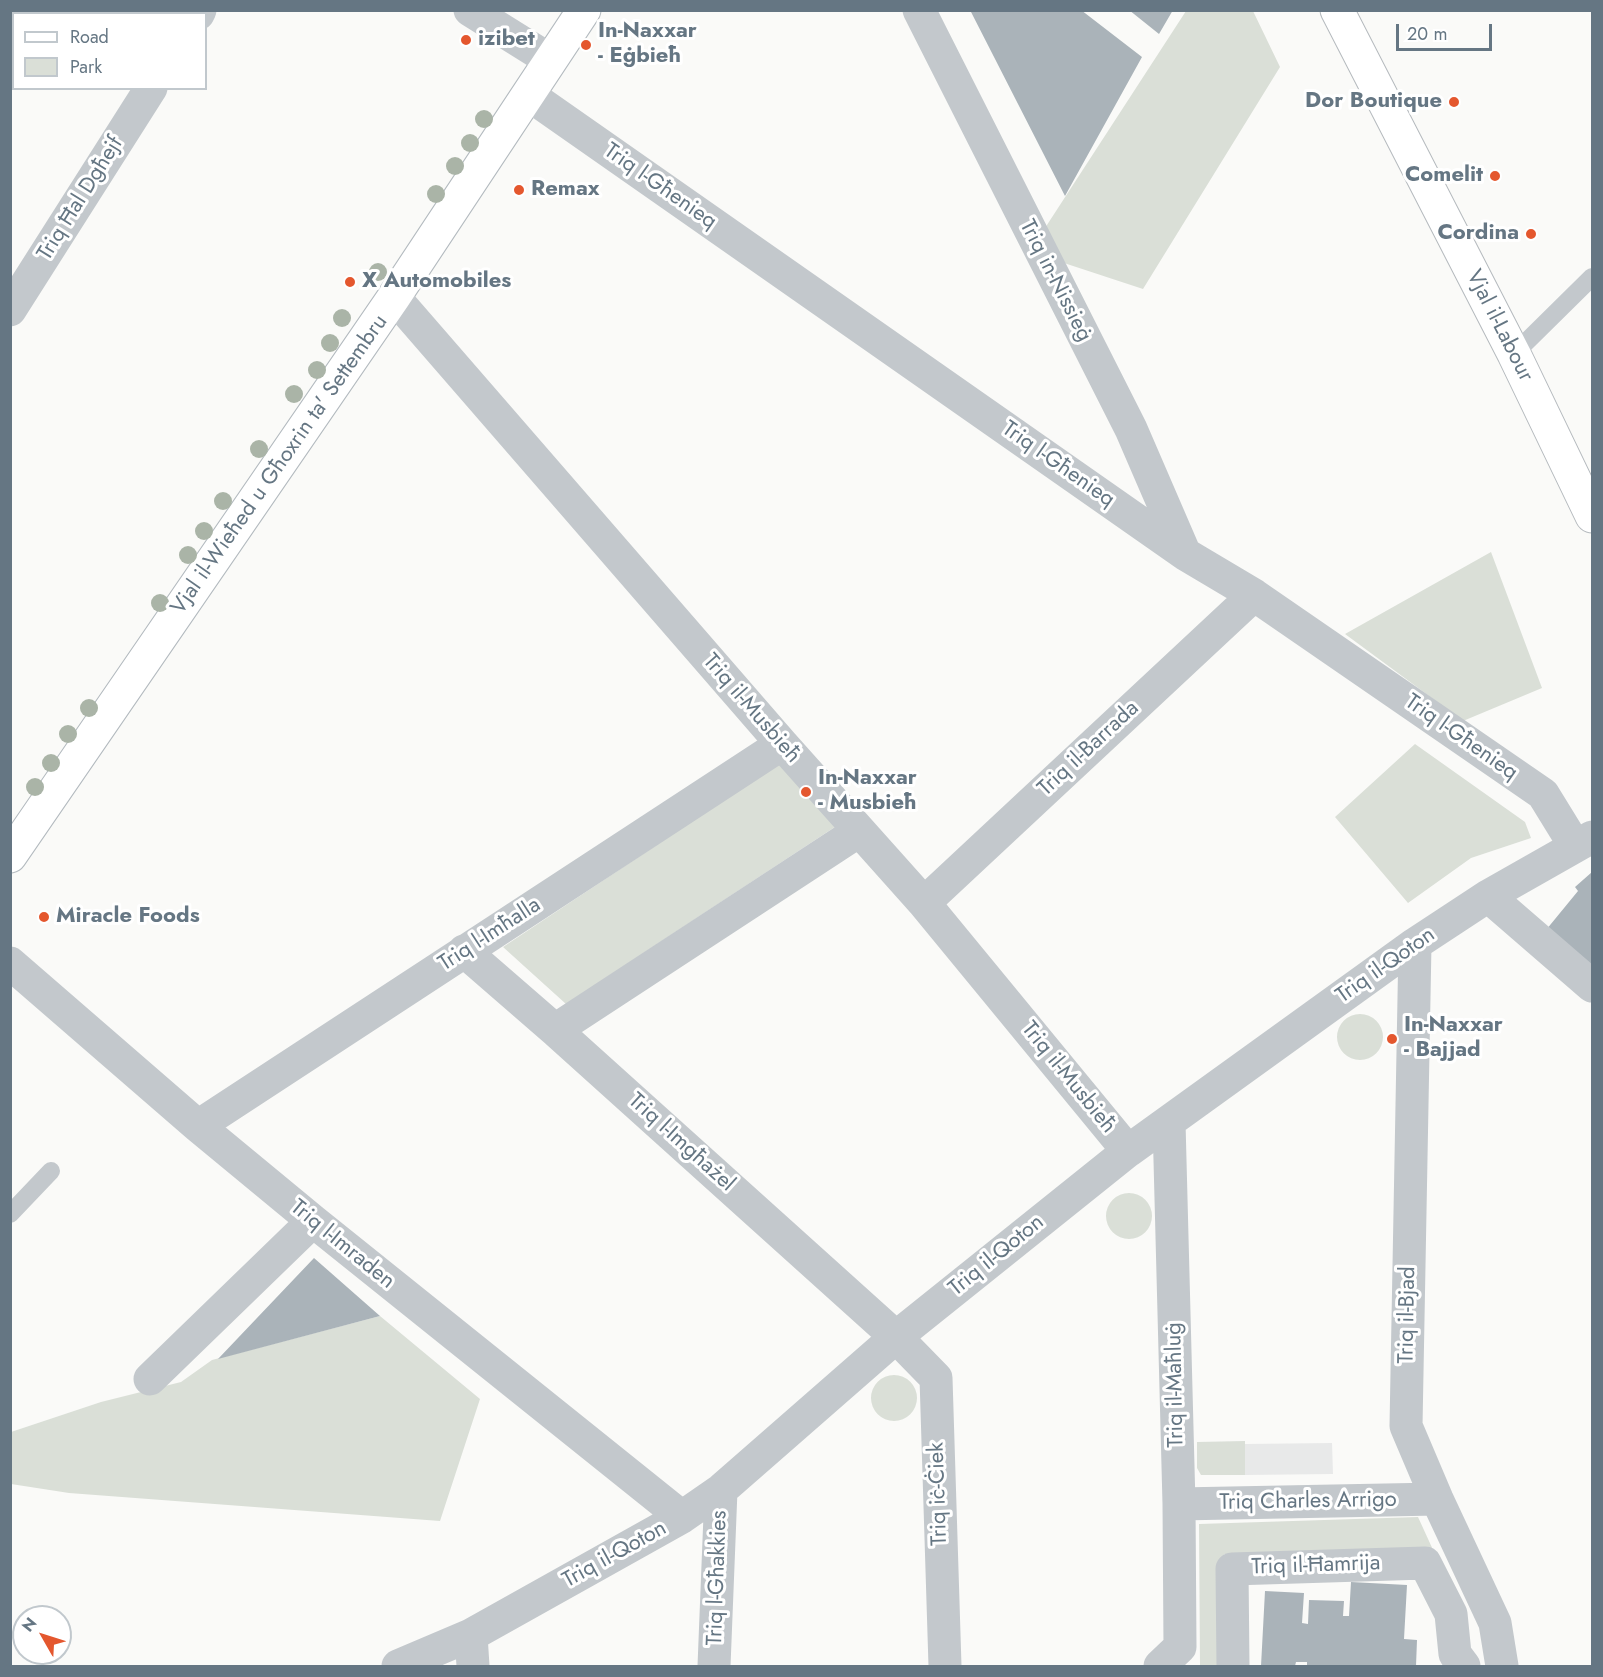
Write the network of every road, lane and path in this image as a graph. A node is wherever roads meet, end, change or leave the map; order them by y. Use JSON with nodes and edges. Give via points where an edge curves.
{"nodes":[{"id":1,"x":470,"y":10,"type":"edge"},
{"id":2,"x":584,"y":10,"type":"edge"},
{"id":3,"x":919,"y":10,"type":"edge"},
{"id":4,"x":1337,"y":10,"type":"edge"},
{"id":5,"x":550,"y":60,"type":"junction"},
{"id":6,"x":150,"y":90,"type":"edge"},
{"id":7,"x":529,"y":94,"type":"junction"},
{"id":8,"x":1593,"y":277,"type":"edge"},
{"id":9,"x":15,"y":292,"type":"edge"},
{"id":10,"x":394,"y":297,"type":"junction"},
{"id":11,"x":1514,"y":354,"type":"junction"},
{"id":12,"x":1593,"y":516,"type":"edge"},
{"id":13,"x":1185,"y":554,"type":"junction"},
{"id":14,"x":1254,"y":595,"type":"junction"},
{"id":15,"x":782,"y":744,"type":"junction"},
{"id":16,"x":859,"y":831,"type":"junction"},
{"id":17,"x":1584,"y":842,"type":"edge"},
{"id":18,"x":10,"y":856,"type":"edge"},
{"id":19,"x":1488,"y":896,"type":"junction"},
{"id":20,"x":924,"y":903,"type":"junction"},
{"id":21,"x":1415,"y":944,"type":"junction"},
{"id":22,"x":464,"y":951,"type":"junction"},
{"id":23,"x":10,"y":963,"type":"edge"},
{"id":24,"x":1593,"y":986,"type":"edge"},
{"id":25,"x":555,"y":1029,"type":"junction"},
{"id":26,"x":1169,"y":1122,"type":"junction"},
{"id":27,"x":198,"y":1126,"type":"junction"},
{"id":28,"x":1128,"y":1151,"type":"junction"},
{"id":29,"x":51,"y":1171,"type":"dead end"},
{"id":30,"x":10,"y":1214,"type":"edge"},
{"id":31,"x":313,"y":1221,"type":"junction"},
{"id":32,"x":896,"y":1337,"type":"junction"},
{"id":33,"x":150,"y":1379,"type":"dead end"},
{"id":34,"x":721,"y":1490,"type":"junction"},
{"id":35,"x":1437,"y":1499,"type":"junction"},
{"id":36,"x":1179,"y":1504,"type":"junction"},
{"id":37,"x":682,"y":1517,"type":"junction"},
{"id":38,"x":472,"y":1651,"type":"edge"},
{"id":39,"x":1170,"y":1657,"type":"edge"},
{"id":40,"x":398,"y":1666,"type":"edge"},
{"id":41,"x":714,"y":1666,"type":"edge"},
{"id":42,"x":945,"y":1666,"type":"edge"},
{"id":43,"x":1233,"y":1666,"type":"edge"},
{"id":44,"x":1464,"y":1666,"type":"edge"},
{"id":45,"x":1502,"y":1666,"type":"edge"}],
"edges":[{"from":1,"to":5,"type":"street"},
{"from":2,"to":5,"type":"street","name":"Vjal il-Wieħed u Għoxrin ta' Settembru"},
{"from":3,"to":13,"type":"street","name":"Triq in-Nissieġ","via":[[1131,429]]},
{"from":4,"to":11,"type":"street","name":"Vjal il-Labour"},
{"from":5,"to":7,"type":"street","name":"Vjal il-Wieħed u Għoxrin ta' Settembru"},
{"from":6,"to":9,"type":"street","name":"Triq Ħal Dgħejf"},
{"from":7,"to":10,"type":"street","name":"Vjal il-Wieħed u Għoxrin ta' Settembru"},
{"from":7,"to":13,"type":"street","name":"Triq l-Għenieq"},
{"from":8,"to":11,"type":"lane"},
{"from":10,"to":15,"type":"street","name":"Triq il-Musbieħ"},
{"from":10,"to":18,"type":"street","name":"Vjal il-Wieħed u Għoxrin ta' Settembru"},
{"from":11,"to":12,"type":"street","name":"Vjal il-Labour"},
{"from":13,"to":14,"type":"street","name":"Triq l-Għenieq"},
{"from":14,"to":17,"type":"street","name":"Triq l-Għenieq","via":[[1543,794]]},
{"from":14,"to":20,"type":"street","name":"Triq il-Barrada"},
{"from":15,"to":16,"type":"street","name":"Triq il-Musbieħ"},
{"from":15,"to":22,"type":"street","name":"Triq l-Imħalla"},
{"from":16,"to":20,"type":"street","name":"Triq il-Musbieħ"},
{"from":16,"to":25,"type":"street"},
{"from":17,"to":19,"type":"street","name":"Triq il-Qoton"},
{"from":19,"to":21,"type":"street","name":"Triq il-Qoton"},
{"from":19,"to":24,"type":"street"},
{"from":20,"to":28,"type":"street","name":"Triq il-Musbieħ"},
{"from":21,"to":26,"type":"street","name":"Triq il-Qoton"},
{"from":21,"to":35,"type":"street","name":"Triq il-Bjad","via":[[1406,1426]]},
{"from":22,"to":25,"type":"street","name":"Triq l-Imgħażel"},
{"from":22,"to":27,"type":"street","name":"Triq l-Imħalla"},
{"from":23,"to":27,"type":"street","name":"Triq l-Imraden"},
{"from":25,"to":32,"type":"street","name":"Triq l-Imgħażel"},
{"from":26,"to":28,"type":"street","name":"Triq il-Qoton"},
{"from":26,"to":36,"type":"street","name":"Triq il-Maħluġ"},
{"from":27,"to":31,"type":"street","name":"Triq l-Imraden"},
{"from":28,"to":32,"type":"street","name":"Triq il-Qoton"},
{"from":29,"to":30,"type":"lane"},
{"from":31,"to":33,"type":"street"},
{"from":31,"to":37,"type":"street","name":"Triq l-Imraden"},
{"from":32,"to":34,"type":"street","name":"Triq il-Qoton"},
{"from":32,"to":42,"type":"street","name":"Triq iċ-Ċiek","via":[[936,1378]]},
{"from":34,"to":37,"type":"street","name":"Triq il-Qoton"},
{"from":34,"to":41,"type":"street","name":"Triq l-Għakkies"},
{"from":35,"to":36,"type":"street","name":"Triq Charles Arrigo"},
{"from":35,"to":45,"type":"street","name":"Triq il-Bjad","via":[[1495,1623]]},
{"from":36,"to":39,"type":"street","name":"Triq il-Maħluġ"},
{"from":37,"to":38,"type":"street","name":"Triq il-Qoton"},
{"from":38,"to":40,"type":"street","name":"Triq il-Qoton"},
{"from":43,"to":44,"type":"street","name":"Triq il-Ħamrija","via":[[1232,1569],[1425,1563],[1451,1614],[1455,1654]]}]}
